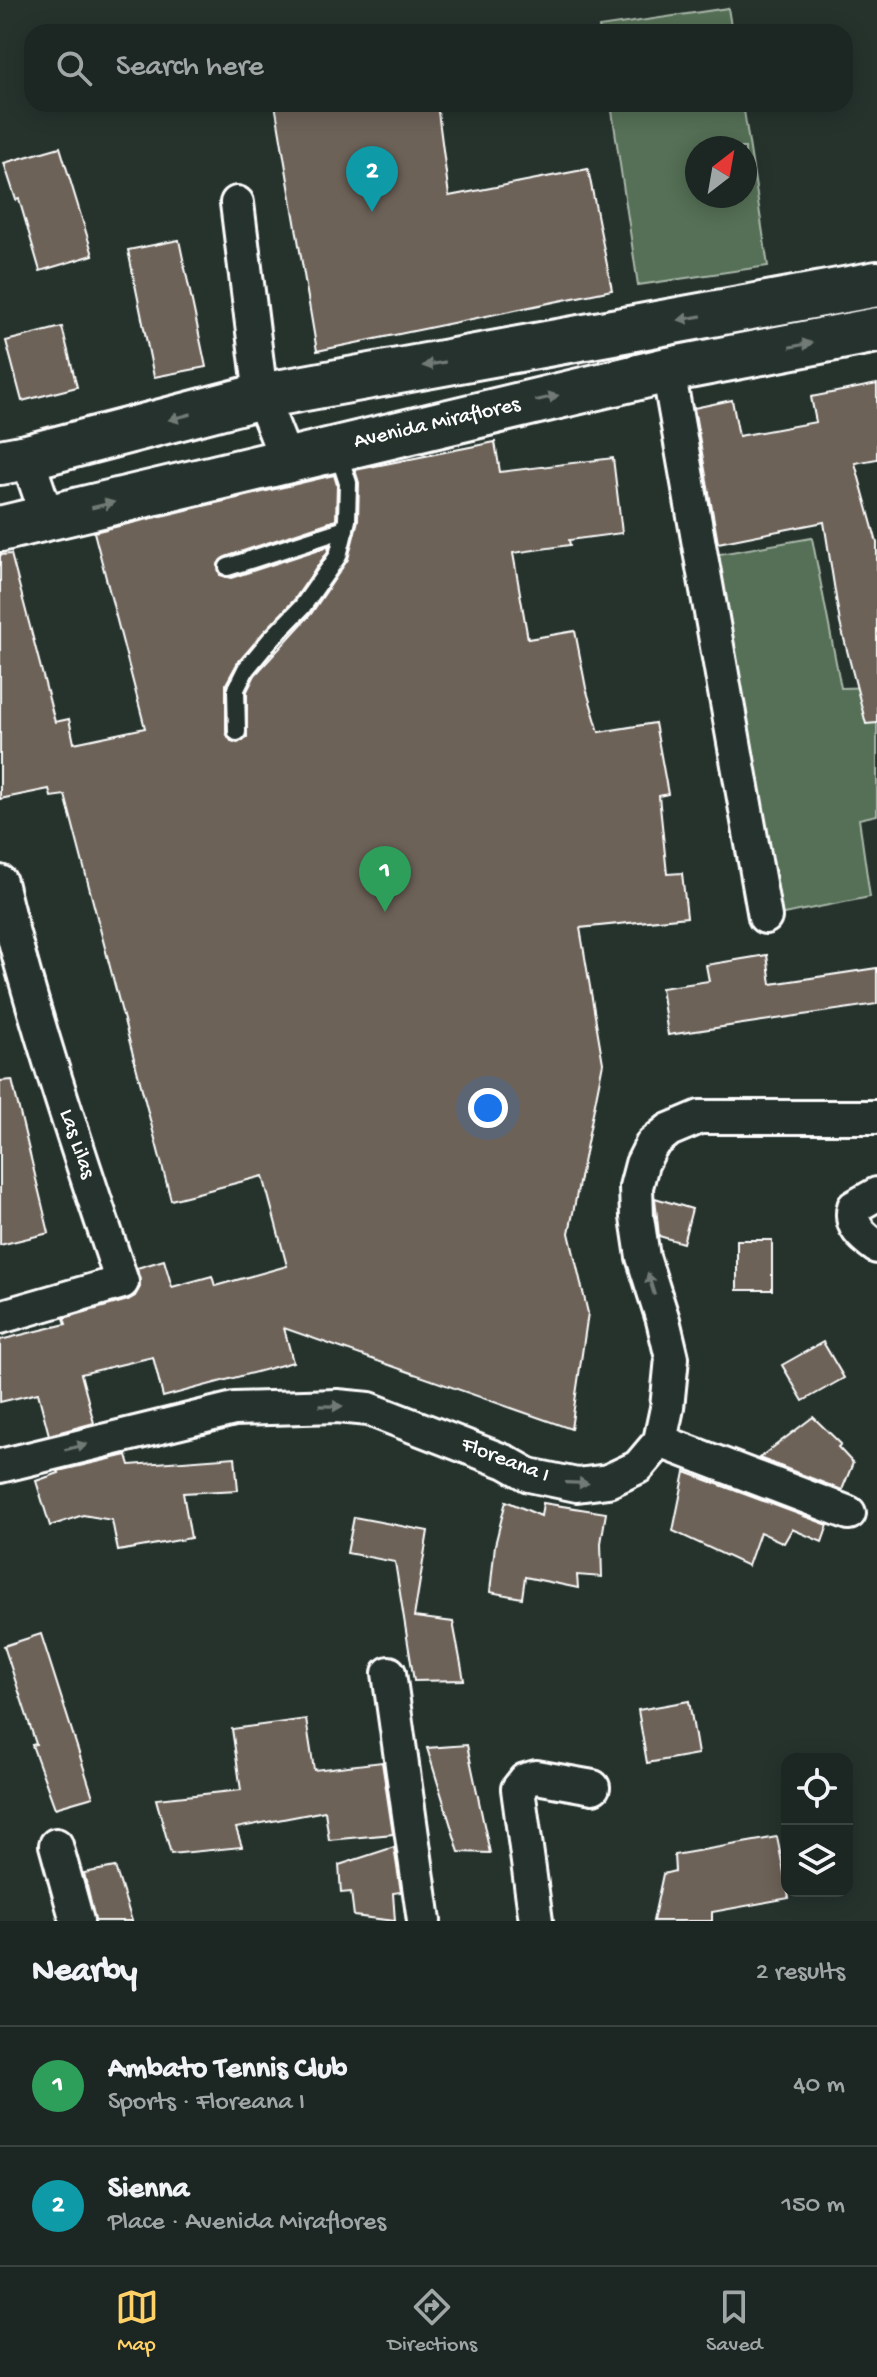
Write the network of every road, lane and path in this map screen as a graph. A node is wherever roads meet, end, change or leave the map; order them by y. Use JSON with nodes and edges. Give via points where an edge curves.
{"nodes":[{"id":1,"x":237,"y":203,"type":"dead end"},
{"id":2,"x":877,"y":284,"type":"edge"},
{"id":3,"x":877,"y":330,"type":"edge"},
{"id":4,"x":668,"y":370,"type":"junction"},
{"id":5,"x":261,"y":396,"type":"junction"},
{"id":6,"x":336,"y":448,"type":"junction"},
{"id":7,"x":14,"y":459,"type":"edge"},
{"id":8,"x":286,"y":459,"type":"junction"},
{"id":9,"x":48,"y":519,"type":"junction"},
{"id":10,"x":0,"y":529,"type":"edge"},
{"id":11,"x":345,"y":529,"type":"junction"},
{"id":12,"x":228,"y":567,"type":"dead end"},
{"id":13,"x":237,"y":732,"type":"dead end"},
{"id":14,"x":0,"y":882,"type":"edge"},
{"id":15,"x":765,"y":917,"type":"dead end"},
{"id":16,"x":877,"y":1117,"type":"edge"},
{"id":17,"x":877,"y":1194,"type":"edge"},
{"id":18,"x":877,"y":1247,"type":"edge"},
{"id":19,"x":0,"y":1317,"type":"edge"},
{"id":20,"x":660,"y":1441,"type":"junction"},
{"id":21,"x":0,"y":1466,"type":"edge"},
{"id":22,"x":849,"y":1513,"type":"dead end"},
{"id":23,"x":389,"y":1673,"type":"dead end"},
{"id":24,"x":593,"y":1787,"type":"dead end"},
{"id":25,"x":56,"y":1845,"type":"dead end"},
{"id":26,"x":77,"y":1921,"type":"edge"},
{"id":27,"x":424,"y":1921,"type":"edge"},
{"id":28,"x":536,"y":1921,"type":"edge"}],
"edges":[{"from":1,"to":5,"type":"street"},
{"from":2,"to":5,"type":"main road","one_way":true},
{"from":4,"to":3,"type":"main road","name":"Avenida Miraflores","one_way":true},
{"from":6,"to":4,"type":"main road","name":"Avenida Miraflores","one_way":true},
{"from":4,"to":15,"type":"street"},
{"from":5,"to":7,"type":"main road","one_way":true},
{"from":5,"to":8,"type":"street"},
{"from":6,"to":8,"type":"main road","name":"Avenida Miraflores"},
{"from":6,"to":11,"type":"lane","via":[[348,483]]},
{"from":7,"to":9,"type":"street"},
{"from":9,"to":8,"type":"main road","name":"Avenida Miraflores","one_way":true},
{"from":9,"to":10,"type":"main road","name":"Avenida Miraflores"},
{"from":11,"to":12,"type":"lane"},
{"from":11,"to":13,"type":"lane","via":[[338,556],[302,607],[246,669],[236,689]]},
{"from":14,"to":19,"type":"street","name":"Las Lilas","via":[[44,1047],[122,1282]]},
{"from":20,"to":16,"type":"street","one_way":true,"via":[[672,1358],[643,1257],[636,1187],[652,1144],[700,1117]]},
{"from":17,"to":18,"type":"street","via":[[854,1207],[852,1216],[855,1227]]},
{"from":21,"to":20,"type":"street","name":"Floreana I","one_way":true,"via":[[234,1409],[269,1407],[369,1409],[529,1475],[577,1485],[608,1481],[638,1467]]},
{"from":20,"to":22,"type":"street"},
{"from":23,"to":27,"type":"street"},
{"from":24,"to":28,"type":"street","via":[[536,1777],[518,1789]]},
{"from":25,"to":26,"type":"street"}]}
